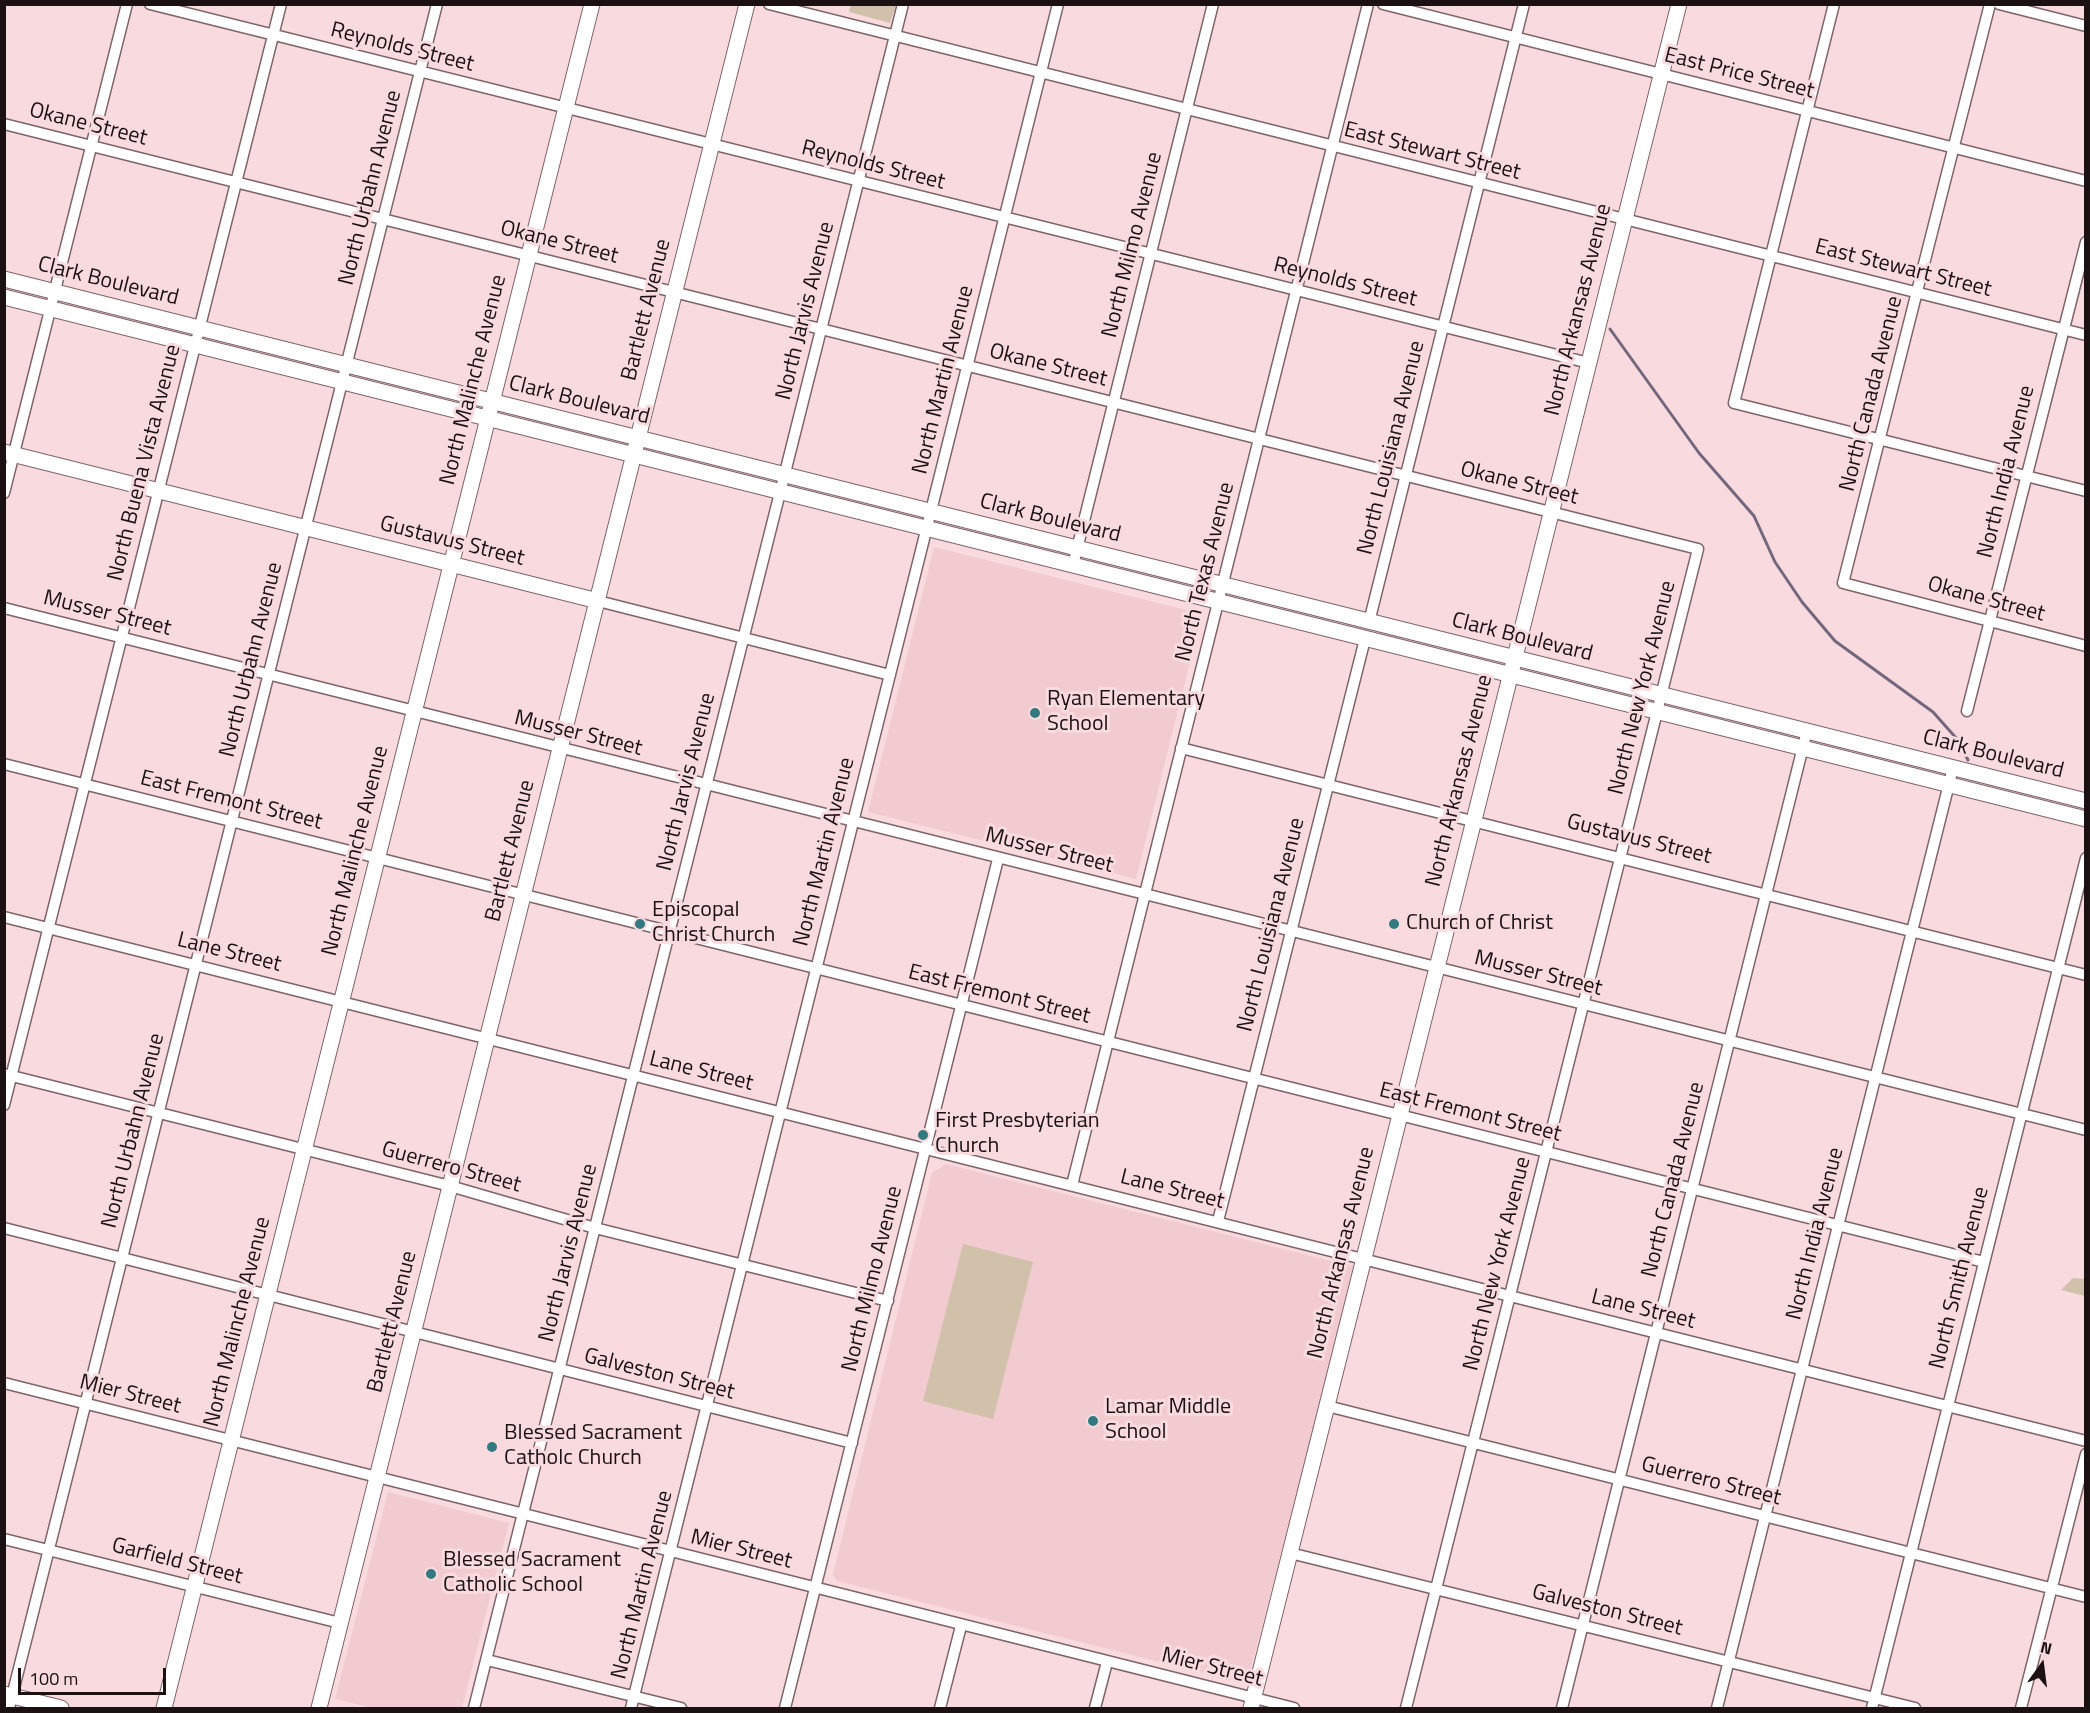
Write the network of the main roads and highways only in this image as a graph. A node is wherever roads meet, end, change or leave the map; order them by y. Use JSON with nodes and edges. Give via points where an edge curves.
{"nodes":[{"id":1,"x":592,"y":4,"type":"edge"},
{"id":2,"x":747,"y":4,"type":"edge"},
{"id":3,"x":1679,"y":4,"type":"edge"},
{"id":4,"x":4,"y":279,"type":"edge"},
{"id":5,"x":4,"y":297,"type":"edge"},
{"id":6,"x":491,"y":402,"type":"junction"},
{"id":7,"x":488,"y":419,"type":"junction"},
{"id":8,"x":638,"y":439,"type":"junction"},
{"id":9,"x":9,"y":453,"type":"edge"},
{"id":10,"x":634,"y":455,"type":"junction"},
{"id":11,"x":451,"y":565,"type":"junction"},
{"id":12,"x":598,"y":601,"type":"junction"},
{"id":13,"x":1514,"y":659,"type":"junction"},
{"id":14,"x":1510,"y":675,"type":"junction"},
{"id":15,"x":2085,"y":801,"type":"edge"},
{"id":16,"x":2085,"y":819,"type":"edge"},
{"id":17,"x":8,"y":1700,"type":"edge"},
{"id":18,"x":1252,"y":1703,"type":"edge"},
{"id":19,"x":61,"y":1708,"type":"edge"},
{"id":20,"x":164,"y":1708,"type":"edge"},
{"id":21,"x":319,"y":1708,"type":"edge"}],
"edges":[{"from":1,"to":6,"type":"main road","name":"North Malinche Avenue"},
{"from":2,"to":8,"type":"main road","name":"Bartlett Avenue"},
{"from":3,"to":13,"type":"main road","name":"North Arkansas Avenue"},
{"from":4,"to":6,"type":"main road","name":"Clark Boulevard"},
{"from":5,"to":7,"type":"main road","name":"Clark Boulevard"},
{"from":6,"to":7,"type":"main road","name":"North Malinche Avenue"},
{"from":6,"to":8,"type":"main road","name":"Clark Boulevard"},
{"from":7,"to":10,"type":"main road","name":"Clark Boulevard"},
{"from":7,"to":11,"type":"main road","name":"North Malinche Avenue"},
{"from":8,"to":10,"type":"main road","name":"Bartlett Avenue"},
{"from":8,"to":13,"type":"main road","name":"Clark Boulevard"},
{"from":9,"to":11,"type":"main road","name":"Gustavus Street"},
{"from":10,"to":12,"type":"main road","name":"Bartlett Avenue"},
{"from":10,"to":14,"type":"main road","name":"Clark Boulevard"},
{"from":11,"to":12,"type":"main road","name":"Gustavus Street"},
{"from":11,"to":20,"type":"main road","name":"North Malinche Avenue"},
{"from":12,"to":21,"type":"main road","name":"Bartlett Avenue"},
{"from":13,"to":14,"type":"main road","name":"North Arkansas Avenue"},
{"from":13,"to":15,"type":"main road","name":"Clark Boulevard"},
{"from":14,"to":16,"type":"main road","name":"Clark Boulevard"},
{"from":14,"to":18,"type":"main road","name":"North Arkansas Avenue"},
{"from":17,"to":19,"type":"main road"}]}
